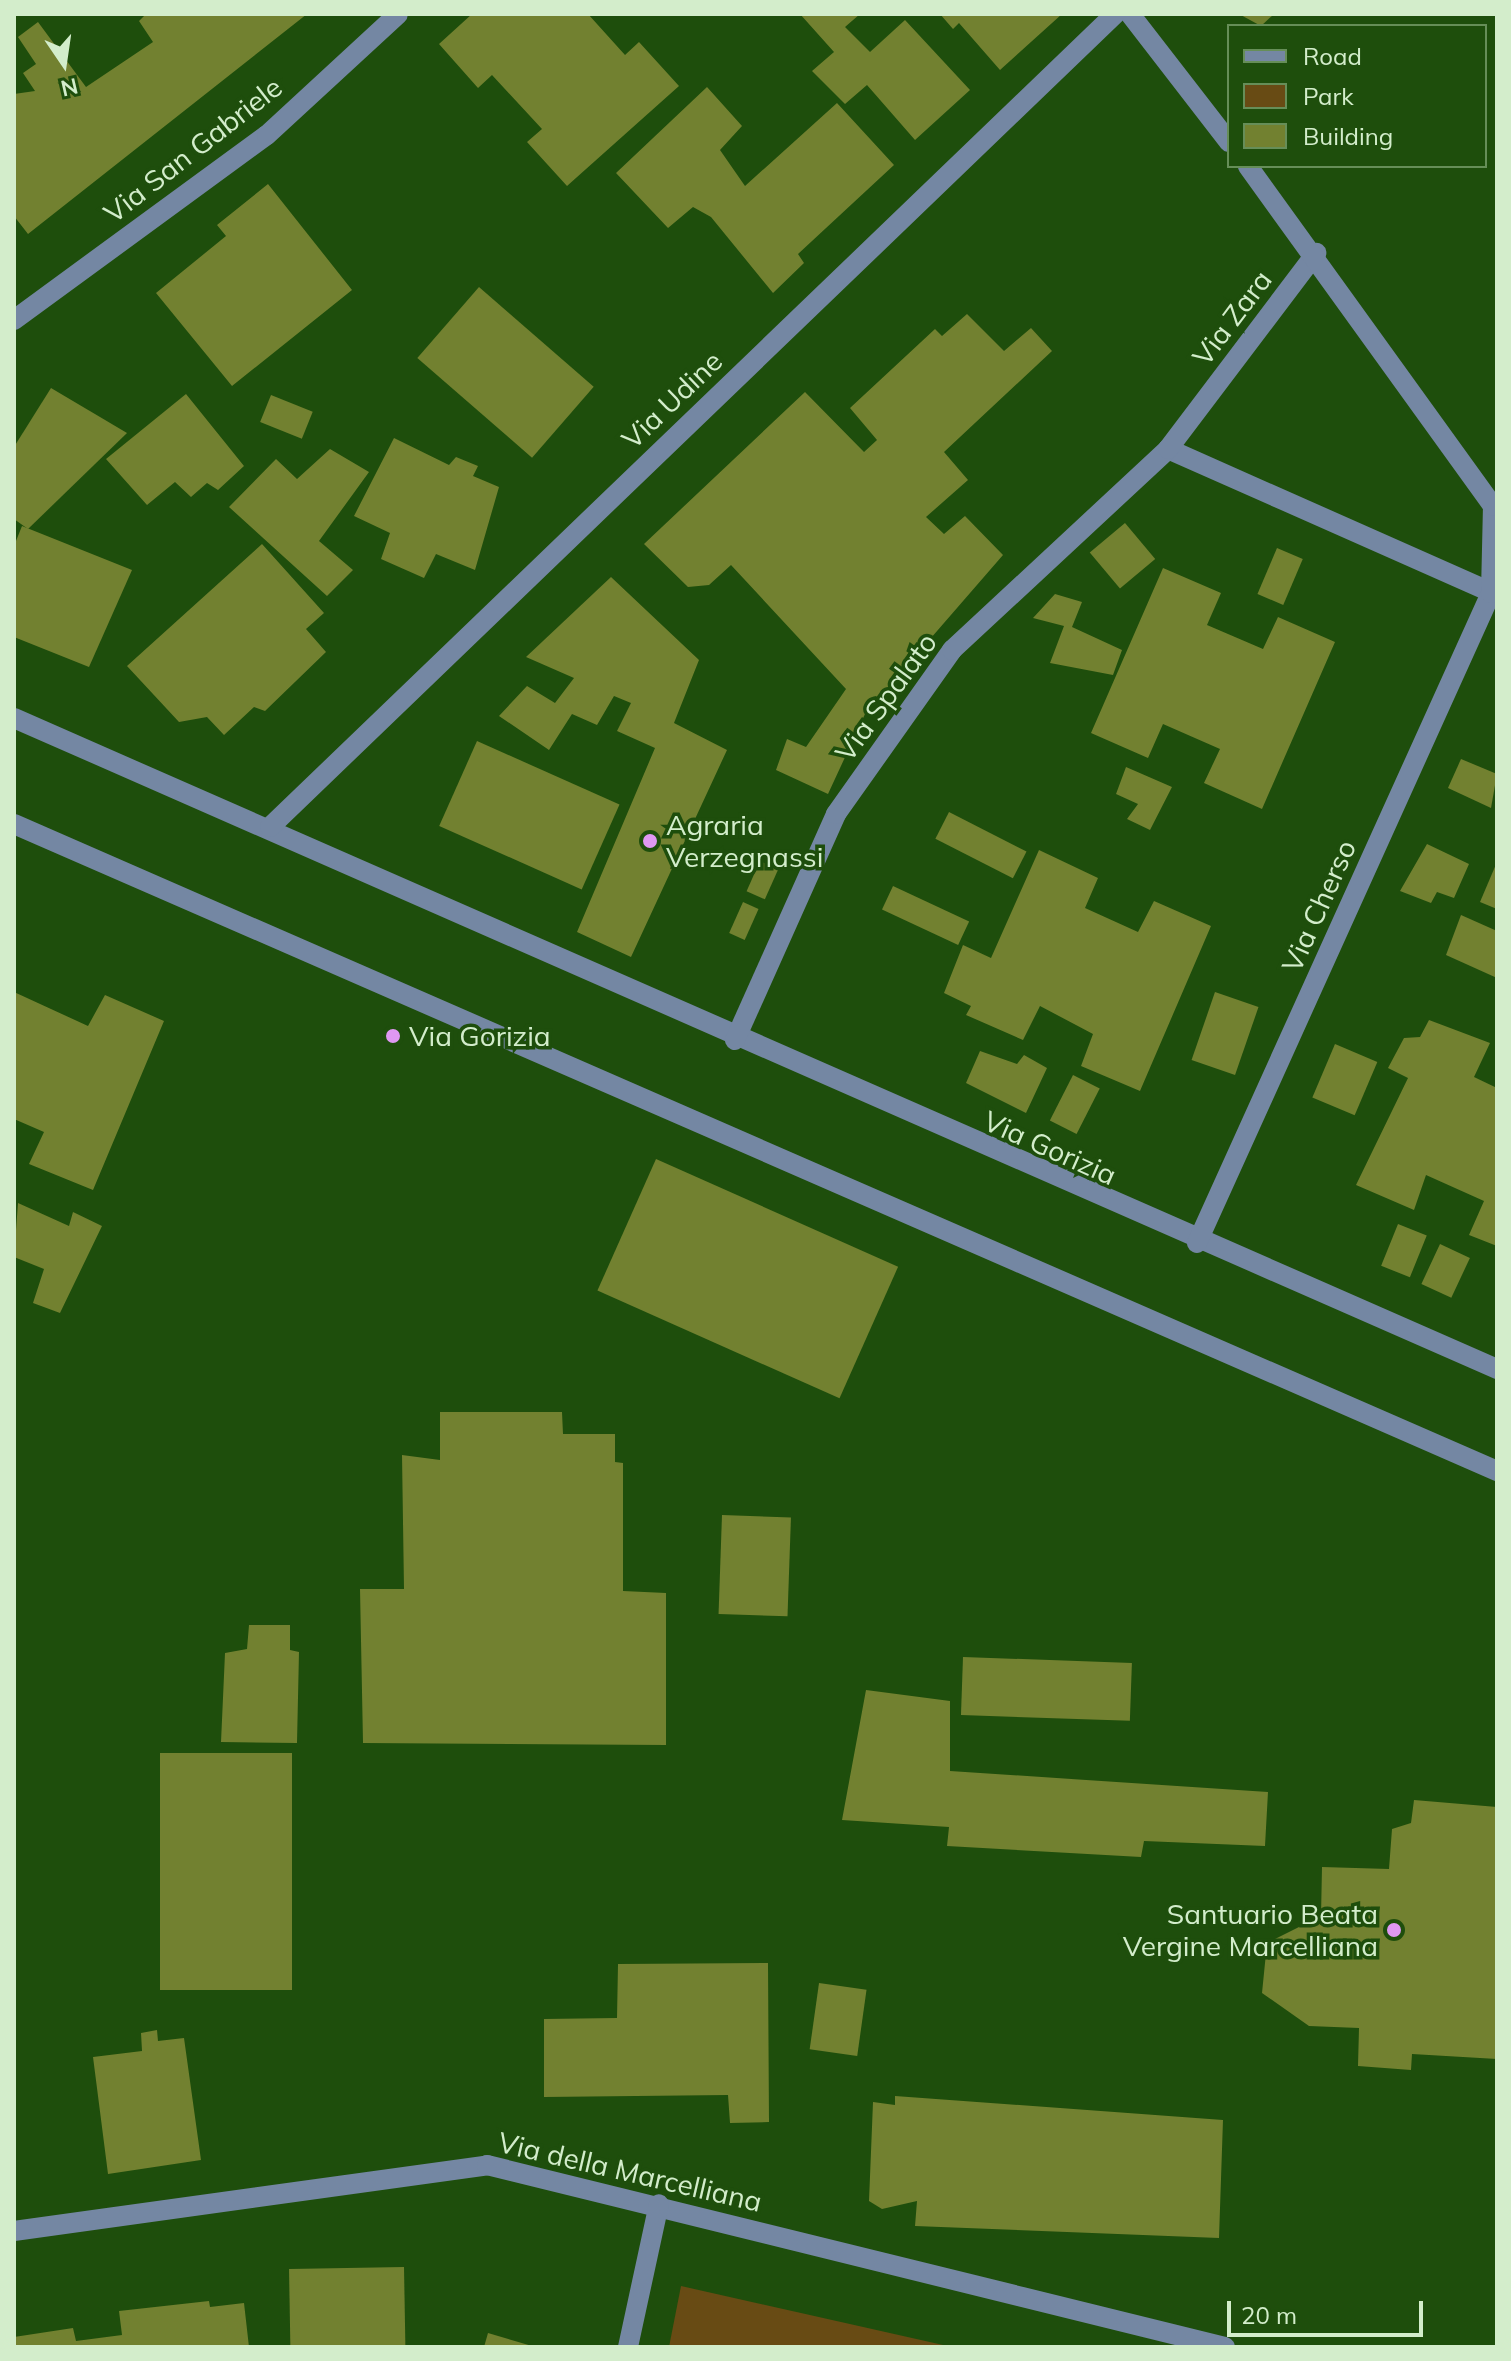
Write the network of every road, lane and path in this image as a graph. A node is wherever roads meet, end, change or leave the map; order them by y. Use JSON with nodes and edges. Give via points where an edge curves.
{"nodes":[{"id":1,"x":398,"y":14,"type":"edge"},
{"id":2,"x":1115,"y":14,"type":"edge"},
{"id":3,"x":1130,"y":14,"type":"edge"},
{"id":4,"x":1227,"y":139,"type":"edge"},
{"id":5,"x":1250,"y":168,"type":"edge"},
{"id":6,"x":1316,"y":253,"type":"junction"},
{"id":7,"x":14,"y":320,"type":"edge"},
{"id":8,"x":1168,"y":449,"type":"junction"},
{"id":9,"x":1494,"y":594,"type":"edge"},
{"id":10,"x":14,"y":718,"type":"edge"},
{"id":11,"x":14,"y":824,"type":"edge"},
{"id":12,"x":270,"y":827,"type":"junction"},
{"id":13,"x":735,"y":1040,"type":"junction"},
{"id":14,"x":1197,"y":1243,"type":"junction"},
{"id":15,"x":1497,"y":1369,"type":"edge"},
{"id":16,"x":1497,"y":1471,"type":"edge"},
{"id":17,"x":659,"y":2204,"type":"junction"},
{"id":18,"x":14,"y":2231,"type":"edge"},
{"id":19,"x":628,"y":2347,"type":"edge"},
{"id":20,"x":1225,"y":2347,"type":"edge"}],
"edges":[{"from":1,"to":7,"type":"street","name":"Via San Gabriele","via":[[267,135]]},
{"from":2,"to":12,"type":"street","name":"Via Udine"},
{"from":3,"to":4,"type":"street"},
{"from":5,"to":6,"type":"street"},
{"from":6,"to":8,"type":"street","name":"Via Zara"},
{"from":6,"to":9,"type":"street","via":[[1493,506]]},
{"from":8,"to":9,"type":"street"},
{"from":8,"to":13,"type":"street","name":"Via Spalato","via":[[952,650],[836,814]]},
{"from":9,"to":14,"type":"street","name":"Via Cherso"},
{"from":10,"to":12,"type":"street","name":"Via Gorizia"},
{"from":11,"to":16,"type":"street"},
{"from":12,"to":13,"type":"street","name":"Via Gorizia"},
{"from":13,"to":14,"type":"street","name":"Via Gorizia"},
{"from":14,"to":15,"type":"street","name":"Via Gorizia"},
{"from":17,"to":18,"type":"street","name":"Via della Marcelliana","via":[[487,2165]]},
{"from":17,"to":19,"type":"street"},
{"from":17,"to":20,"type":"street","name":"Via della Marcelliana"}]}
